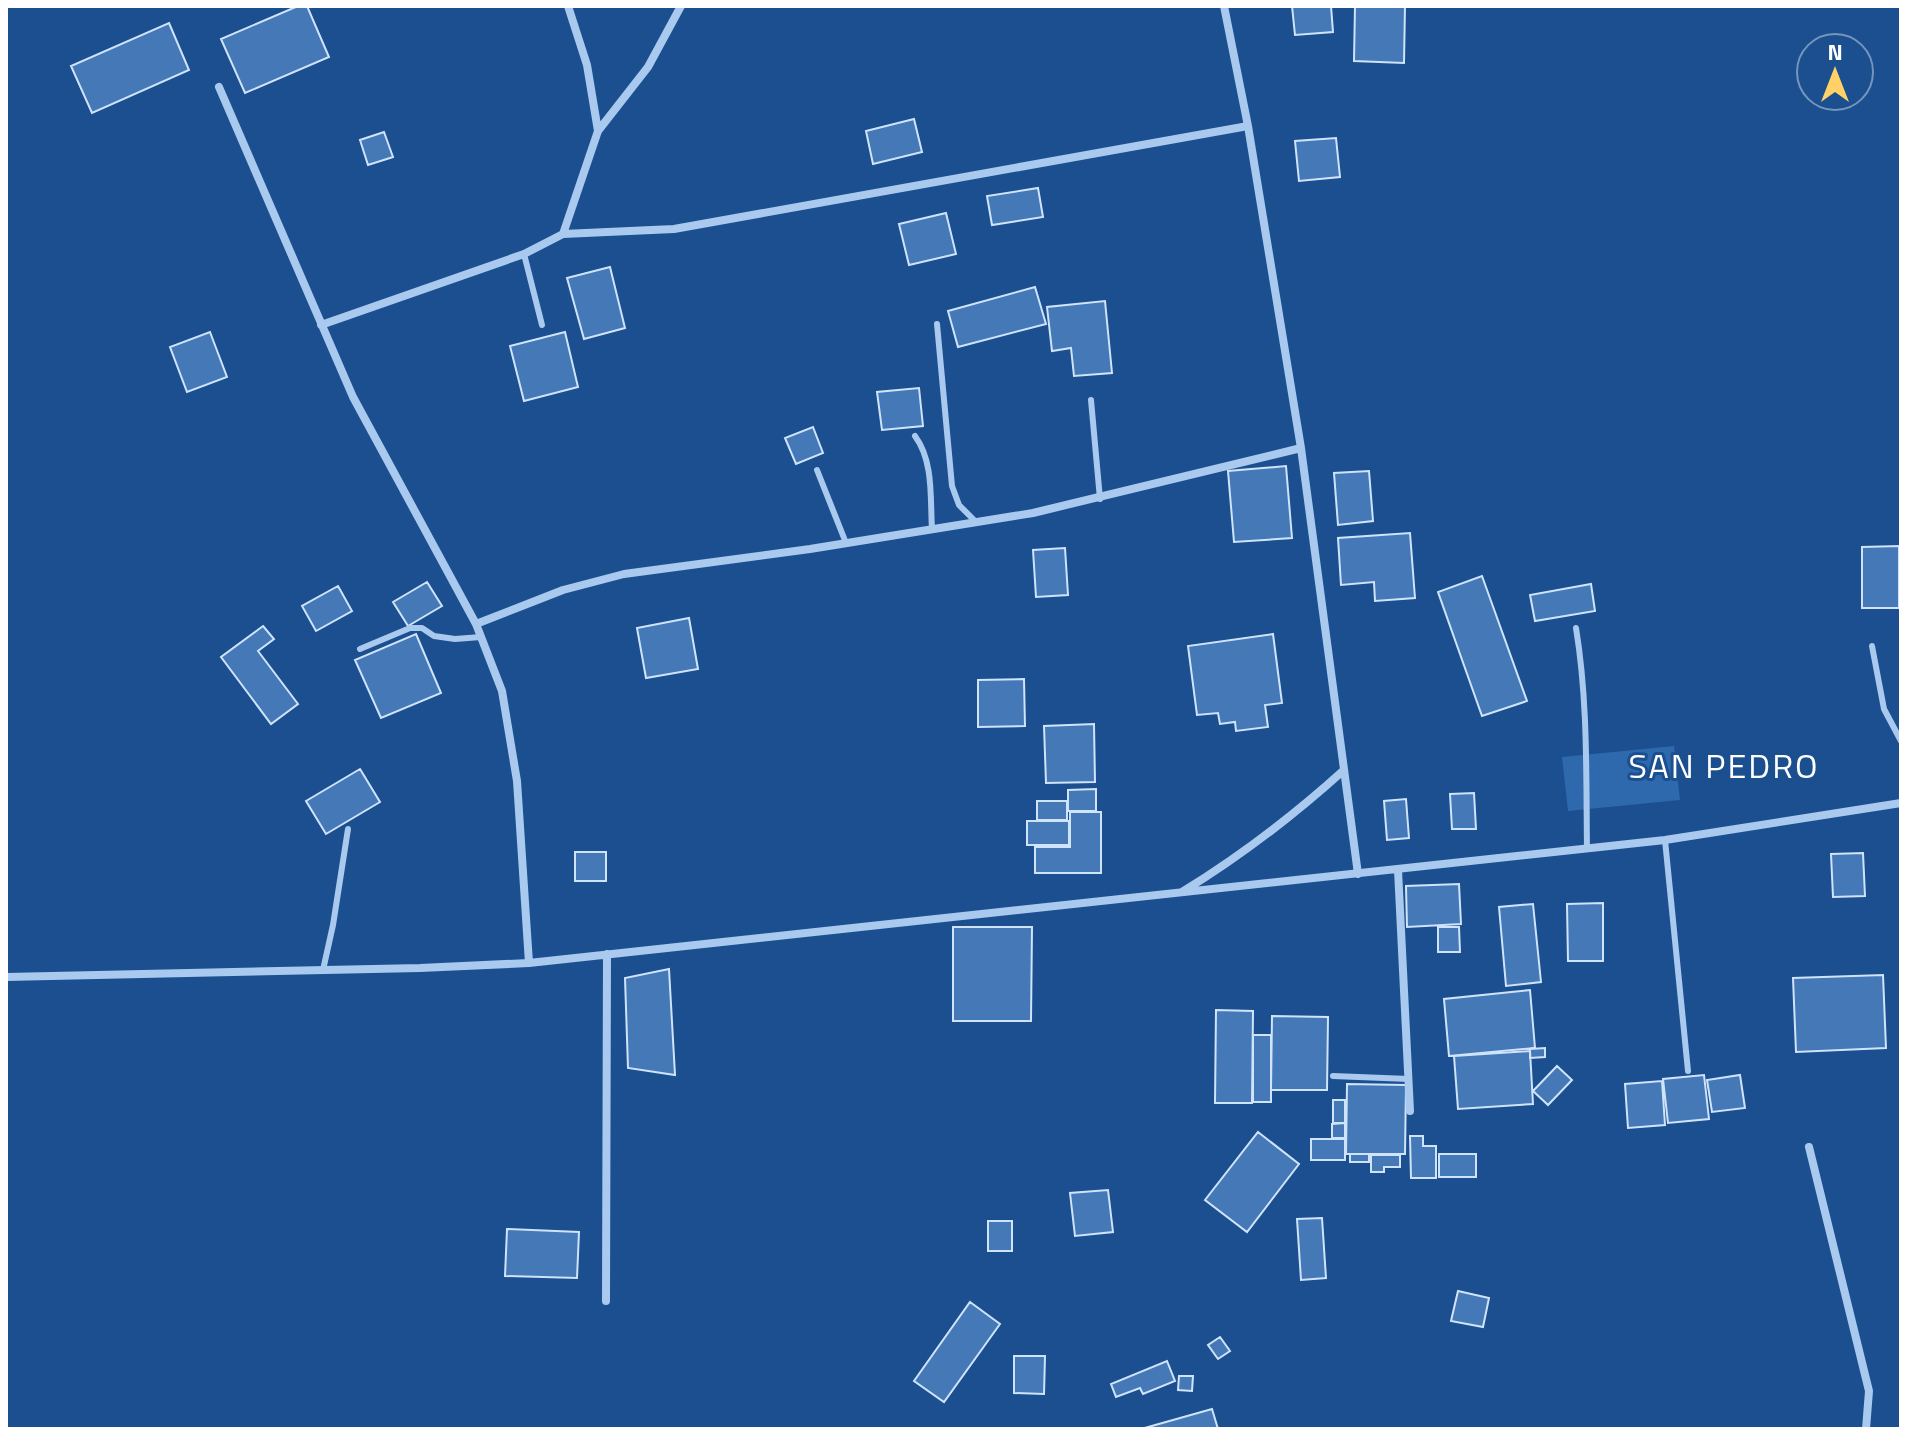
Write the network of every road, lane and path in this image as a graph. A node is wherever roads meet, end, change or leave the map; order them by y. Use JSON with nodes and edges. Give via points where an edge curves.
{"nodes":[{"id":1,"x":568,"y":6,"type":"edge"},
{"id":2,"x":681,"y":6,"type":"edge"},
{"id":3,"x":1224,"y":6,"type":"edge"},
{"id":4,"x":219,"y":87,"type":"dead end"},
{"id":5,"x":1248,"y":126,"type":"junction"},
{"id":6,"x":598,"y":131,"type":"junction"},
{"id":7,"x":563,"y":234,"type":"junction"},
{"id":8,"x":524,"y":254,"type":"junction"},
{"id":9,"x":937,"y":324,"type":"dead end"},
{"id":10,"x":321,"y":325,"type":"junction"},
{"id":11,"x":542,"y":325,"type":"dead end"},
{"id":12,"x":1091,"y":400,"type":"dead end"},
{"id":13,"x":915,"y":436,"type":"dead end"},
{"id":14,"x":1301,"y":448,"type":"junction"},
{"id":15,"x":817,"y":470,"type":"dead end"},
{"id":16,"x":1100,"y":499,"type":"junction"},
{"id":17,"x":976,"y":522,"type":"junction"},
{"id":18,"x":932,"y":529,"type":"junction"},
{"id":19,"x":846,"y":543,"type":"junction"},
{"id":20,"x":476,"y":624,"type":"junction"},
{"id":21,"x":1576,"y":628,"type":"dead end"},
{"id":22,"x":481,"y":637,"type":"junction"},
{"id":23,"x":1872,"y":646,"type":"dead end"},
{"id":24,"x":360,"y":649,"type":"dead end"},
{"id":25,"x":1901,"y":741,"type":"edge"},
{"id":26,"x":1344,"y":770,"type":"junction"},
{"id":27,"x":1901,"y":803,"type":"edge"},
{"id":28,"x":348,"y":829,"type":"dead end"},
{"id":29,"x":1665,"y":840,"type":"junction"},
{"id":30,"x":1587,"y":849,"type":"junction"},
{"id":31,"x":1398,"y":870,"type":"junction"},
{"id":32,"x":1358,"y":874,"type":"junction"},
{"id":33,"x":1179,"y":893,"type":"junction"},
{"id":34,"x":607,"y":954,"type":"junction"},
{"id":35,"x":529,"y":963,"type":"junction"},
{"id":36,"x":323,"y":970,"type":"junction"},
{"id":37,"x":6,"y":977,"type":"edge"},
{"id":38,"x":1688,"y":1071,"type":"dead end"},
{"id":39,"x":1333,"y":1076,"type":"dead end"},
{"id":40,"x":1409,"y":1079,"type":"junction"},
{"id":41,"x":1410,"y":1111,"type":"dead end"},
{"id":42,"x":1809,"y":1147,"type":"dead end"},
{"id":43,"x":606,"y":1301,"type":"dead end"},
{"id":44,"x":1866,"y":1429,"type":"edge"}],
"edges":[{"from":1,"to":6,"type":"street","via":[[587,65]]},
{"from":2,"to":6,"type":"street","via":[[648,67]]},
{"from":3,"to":5,"type":"street"},
{"from":4,"to":10,"type":"street"},
{"from":5,"to":7,"type":"street","via":[[674,229]]},
{"from":5,"to":14,"type":"street"},
{"from":6,"to":7,"type":"street"},
{"from":7,"to":8,"type":"street"},
{"from":8,"to":10,"type":"street"},
{"from":8,"to":11,"type":"lane"},
{"from":9,"to":17,"type":"lane","via":[[952,486],[959,505]]},
{"from":10,"to":20,"type":"street","via":[[353,397]]},
{"from":12,"to":16,"type":"lane"},
{"from":13,"to":18,"type":"lane","via":[[928,468]]},
{"from":14,"to":16,"type":"street"},
{"from":14,"to":26,"type":"street"},
{"from":15,"to":19,"type":"lane"},
{"from":16,"to":17,"type":"street"},
{"from":17,"to":18,"type":"street"},
{"from":18,"to":19,"type":"street"},
{"from":19,"to":20,"type":"street","via":[[624,574],[563,590]]},
{"from":20,"to":22,"type":"street"},
{"from":21,"to":30,"type":"lane","via":[[1586,731]]},
{"from":22,"to":24,"type":"lane","via":[[455,639],[410,628]]},
{"from":22,"to":35,"type":"street","via":[[502,691],[517,781]]},
{"from":23,"to":25,"type":"lane","via":[[1884,709]]},
{"from":26,"to":32,"type":"street"},
{"from":26,"to":33,"type":"street","via":[[1232,862]]},
{"from":27,"to":29,"type":"street"},
{"from":28,"to":36,"type":"lane"},
{"from":29,"to":30,"type":"street"},
{"from":29,"to":38,"type":"lane"},
{"from":30,"to":31,"type":"street"},
{"from":31,"to":32,"type":"street"},
{"from":31,"to":40,"type":"street"},
{"from":32,"to":33,"type":"street"},
{"from":33,"to":34,"type":"street"},
{"from":34,"to":35,"type":"street"},
{"from":34,"to":43,"type":"street"},
{"from":35,"to":36,"type":"street"},
{"from":36,"to":37,"type":"street"},
{"from":39,"to":40,"type":"lane"},
{"from":40,"to":41,"type":"street"},
{"from":42,"to":44,"type":"street","via":[[1869,1391]]}]}
